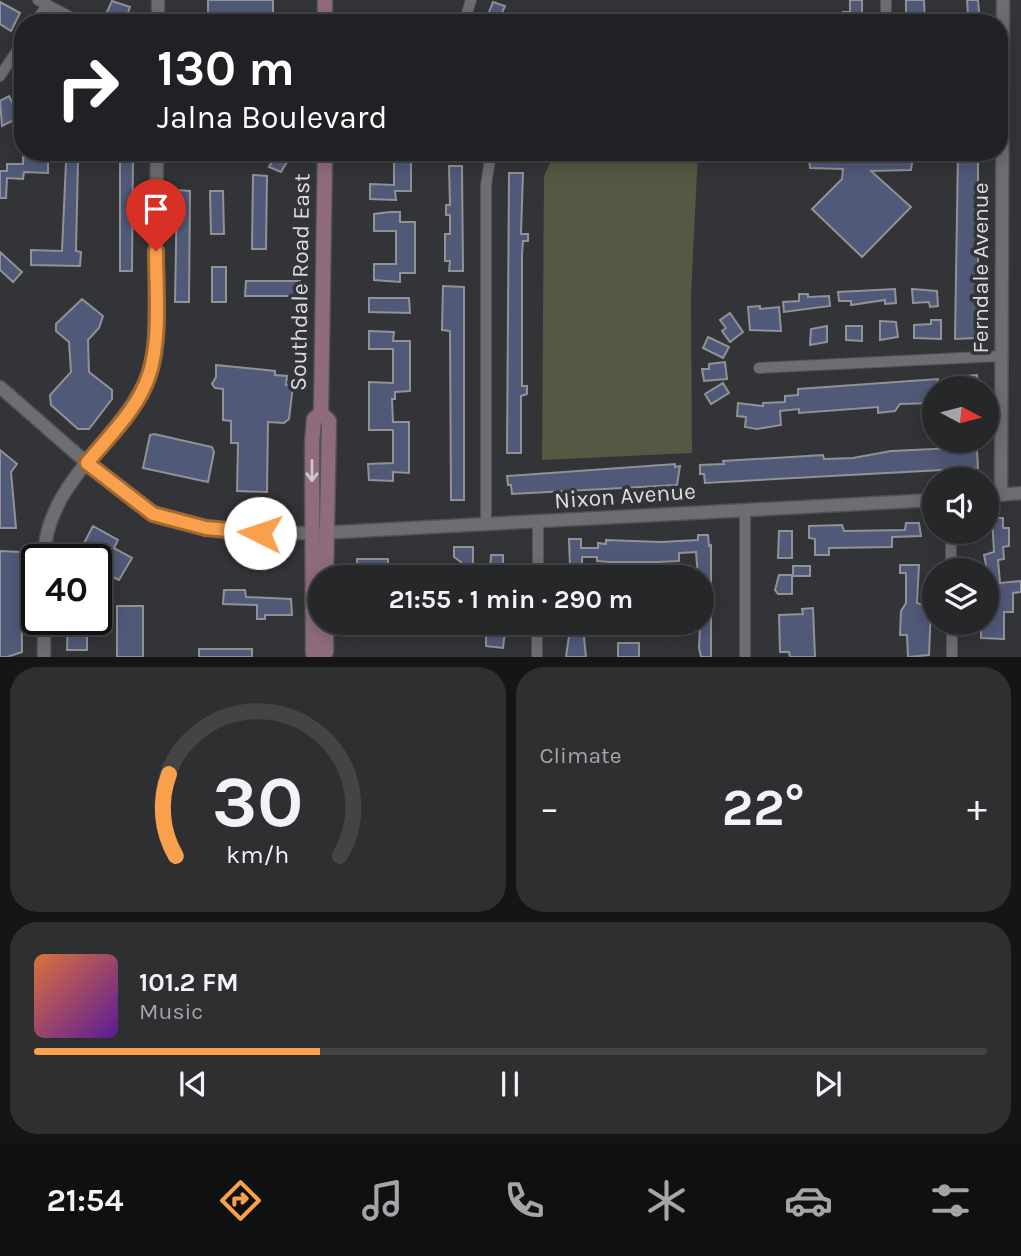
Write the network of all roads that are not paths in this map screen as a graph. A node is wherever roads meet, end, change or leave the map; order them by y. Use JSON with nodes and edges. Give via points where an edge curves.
{"nodes":[{"id":1,"x":42,"y":2,"type":"edge"},
{"id":2,"x":65,"y":14,"type":"edge"},
{"id":3,"x":14,"y":55,"type":"edge"},
{"id":4,"x":0,"y":76,"type":"edge"},
{"id":5,"x":157,"y":161,"type":"edge"},
{"id":6,"x":325,"y":161,"type":"edge"},
{"id":7,"x":490,"y":161,"type":"edge"},
{"id":8,"x":1000,"y":161,"type":"edge"},
{"id":9,"x":1001,"y":356,"type":"junction"},
{"id":10,"x":759,"y":368,"type":"dead end"},
{"id":11,"x":0,"y":387,"type":"edge"},
{"id":12,"x":87,"y":463,"type":"junction"},
{"id":13,"x":1021,"y":494,"type":"edge"},
{"id":14,"x":1001,"y":495,"type":"joint"},
{"id":15,"x":922,"y":501,"type":"edge"},
{"id":16,"x":745,"y":510,"type":"junction"},
{"id":17,"x":538,"y":523,"type":"junction"},
{"id":18,"x":486,"y":525,"type":"junction"},
{"id":19,"x":319,"y":533,"type":"junction"},
{"id":20,"x":44,"y":544,"type":"edge"},
{"id":21,"x":324,"y":565,"type":"edge"},
{"id":22,"x":538,"y":565,"type":"edge"},
{"id":23,"x":44,"y":635,"type":"edge"},
{"id":24,"x":326,"y":635,"type":"edge"},
{"id":25,"x":537,"y":635,"type":"edge"},
{"id":26,"x":951,"y":635,"type":"edge"},
{"id":27,"x":44,"y":657,"type":"edge"},
{"id":28,"x":319,"y":657,"type":"edge"},
{"id":29,"x":537,"y":657,"type":"edge"},
{"id":30,"x":745,"y":657,"type":"edge"},
{"id":31,"x":952,"y":657,"type":"edge"}],
"edges":[{"from":1,"to":2,"type":"street"},
{"from":3,"to":4,"type":"street"},
{"from":5,"to":12,"type":"street","via":[[154,357],[141,394]]},
{"from":6,"to":19,"type":"main road","name":"Southdale Road East","via":[[321,413],[314,419]]},
{"from":7,"to":18,"type":"street"},
{"from":8,"to":9,"type":"street","name":"Ferndale Avenue"},
{"from":9,"to":10,"type":"street"},
{"from":9,"to":14,"type":"street","name":"Ferndale Avenue"},
{"from":11,"to":12,"type":"street","name":"Nixon Avenue"},
{"from":12,"to":19,"type":"street","name":"Nixon Avenue","via":[[153,514],[241,533]]},
{"from":12,"to":20,"type":"street","via":[[55,503]]},
{"from":13,"to":14,"type":"street"},
{"from":15,"to":16,"type":"street","name":"Nixon Avenue"},
{"from":16,"to":17,"type":"street","name":"Nixon Avenue"},
{"from":16,"to":30,"type":"street"},
{"from":17,"to":18,"type":"street","name":"Nixon Avenue"},
{"from":17,"to":22,"type":"street"},
{"from":18,"to":19,"type":"street","name":"Nixon Avenue"},
{"from":19,"to":21,"type":"main road","name":"Southdale Road East"},
{"from":19,"to":28,"type":"main road","name":"Southdale Road East","via":[[313,653]]},
{"from":23,"to":27,"type":"street"},
{"from":24,"to":28,"type":"main road","name":"Southdale Road East","via":[[326,652]]},
{"from":25,"to":29,"type":"street"},
{"from":26,"to":31,"type":"street"}]}
